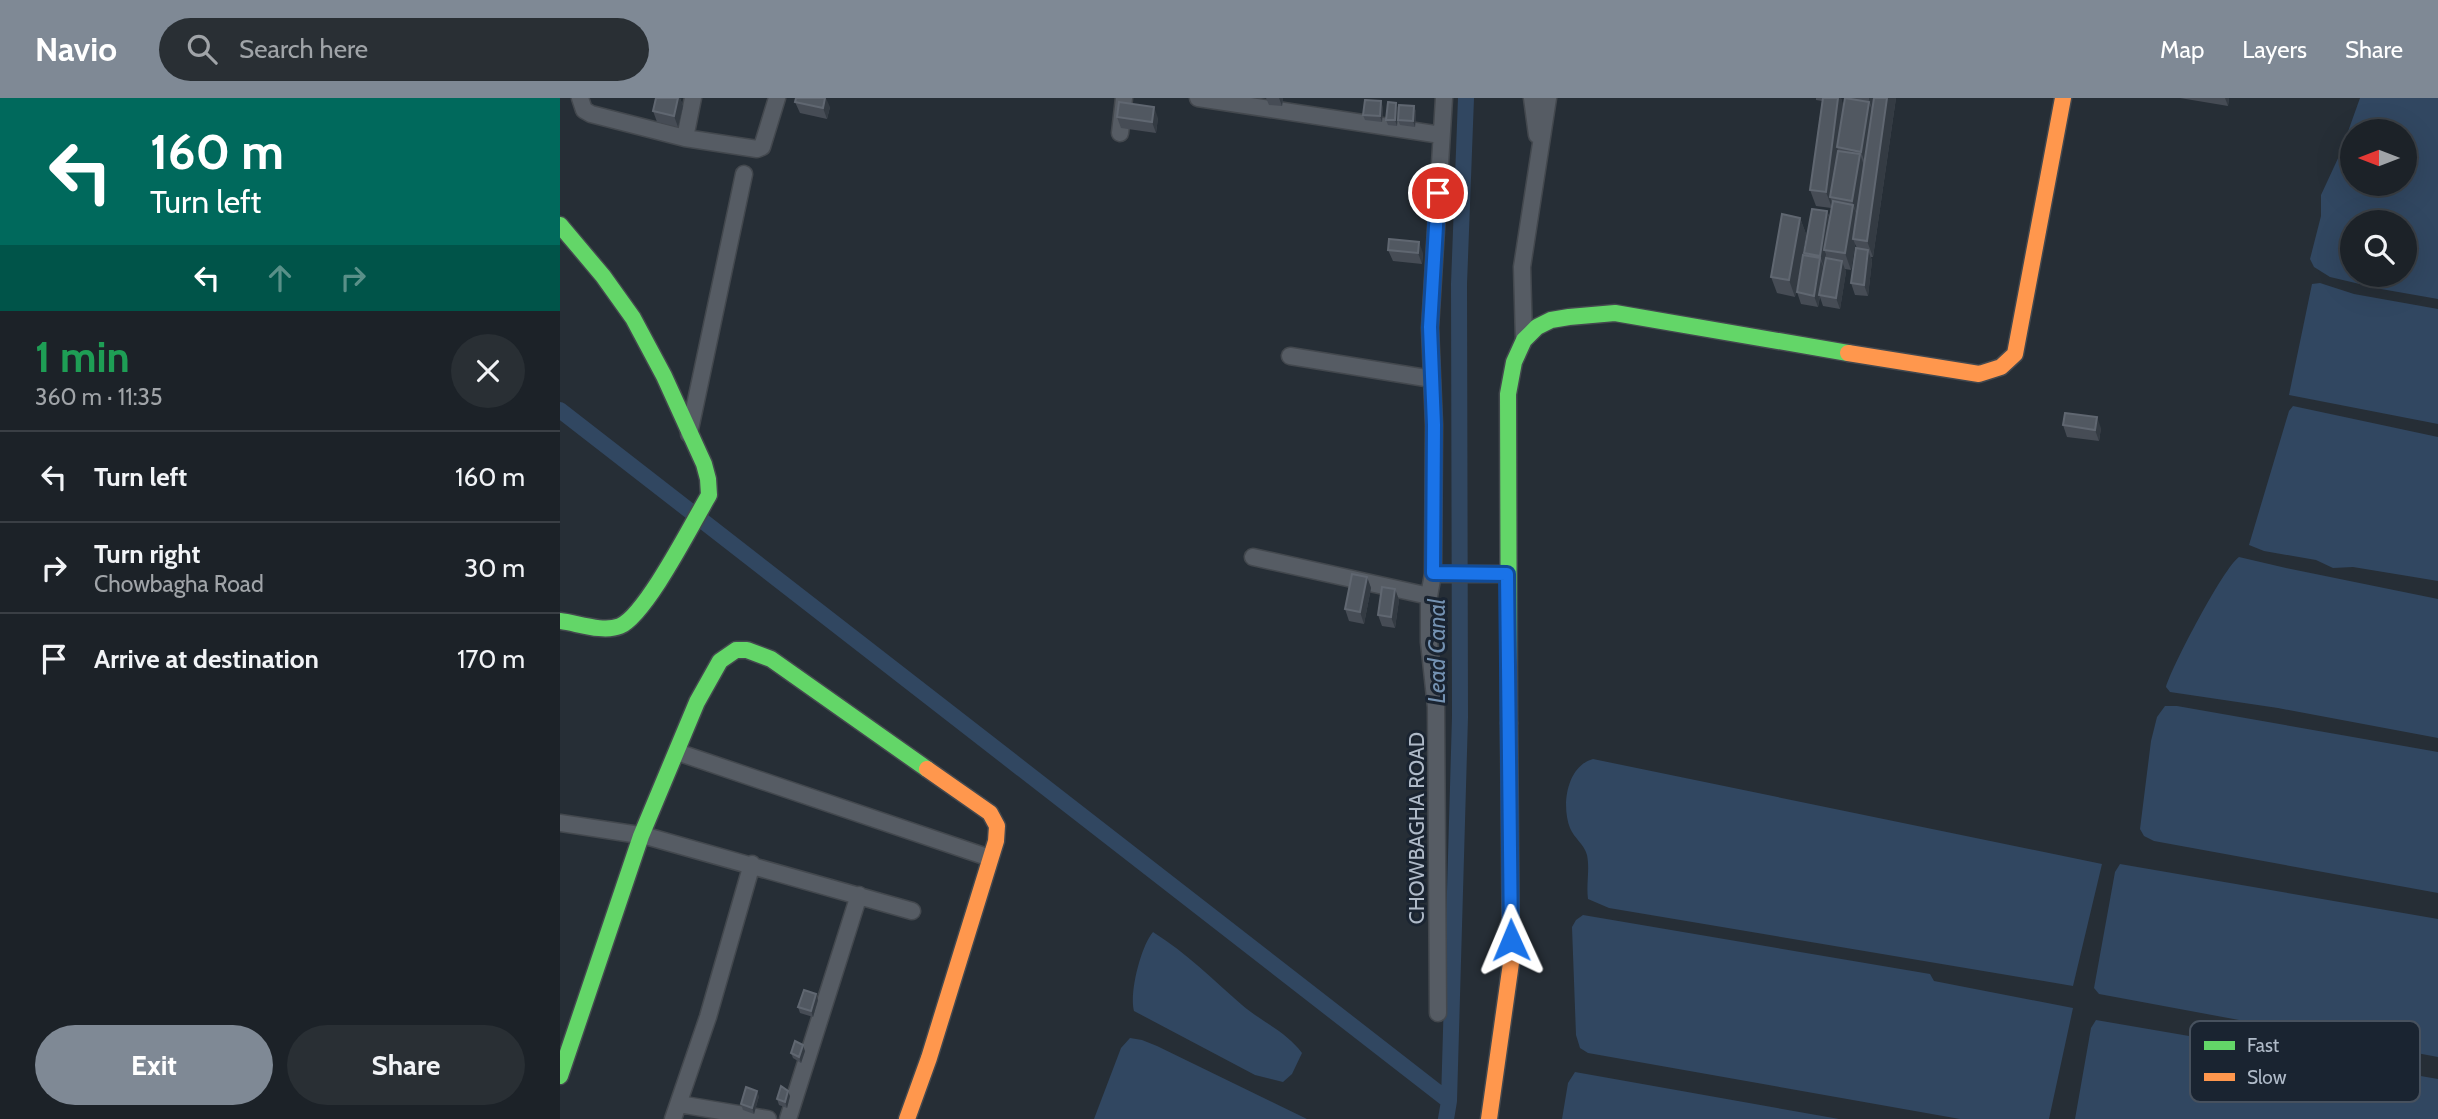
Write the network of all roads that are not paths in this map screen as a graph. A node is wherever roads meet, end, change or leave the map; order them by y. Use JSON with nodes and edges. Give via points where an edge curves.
{"nodes":[{"id":1,"x":580,"y":98,"type":"edge"},
{"id":2,"x":693,"y":98,"type":"edge"},
{"id":3,"x":777,"y":98,"type":"edge"},
{"id":4,"x":1124,"y":98,"type":"edge"},
{"id":5,"x":1198,"y":98,"type":"edge"},
{"id":6,"x":1444,"y":98,"type":"edge"},
{"id":7,"x":1532,"y":98,"type":"edge"},
{"id":8,"x":1548,"y":98,"type":"edge"},
{"id":9,"x":2063,"y":98,"type":"edge"},
{"id":10,"x":1120,"y":133,"type":"dead end"},
{"id":11,"x":1441,"y":135,"type":"junction"},
{"id":12,"x":685,"y":138,"type":"junction"},
{"id":13,"x":1540,"y":151,"type":"junction"},
{"id":14,"x":744,"y":174,"type":"dead end"},
{"id":15,"x":560,"y":225,"type":"edge"},
{"id":16,"x":1524,"y":340,"type":"junction"},
{"id":17,"x":1290,"y":356,"type":"dead end"},
{"id":18,"x":1432,"y":379,"type":"junction"},
{"id":19,"x":689,"y":434,"type":"junction"},
{"id":20,"x":1253,"y":557,"type":"dead end"},
{"id":21,"x":1433,"y":573,"type":"junction"},
{"id":22,"x":1507,"y":574,"type":"junction"},
{"id":23,"x":1429,"y":596,"type":"junction"},
{"id":24,"x":560,"y":621,"type":"edge"},
{"id":25,"x":677,"y":752,"type":"junction"},
{"id":26,"x":560,"y":823,"type":"edge"},
{"id":27,"x":642,"y":836,"type":"junction"},
{"id":28,"x":990,"y":858,"type":"junction"},
{"id":29,"x":752,"y":864,"type":"junction"},
{"id":30,"x":859,"y":895,"type":"junction"},
{"id":31,"x":912,"y":911,"type":"dead end"},
{"id":32,"x":1438,"y":1013,"type":"dead end"},
{"id":33,"x":560,"y":1076,"type":"edge"},
{"id":34,"x":676,"y":1112,"type":"edge"},
{"id":35,"x":768,"y":1119,"type":"edge"},
{"id":36,"x":788,"y":1119,"type":"edge"},
{"id":37,"x":907,"y":1119,"type":"edge"},
{"id":38,"x":1489,"y":1119,"type":"edge"}],
"edges":[{"from":1,"to":12,"type":"street","via":[[584,110],[591,114]]},
{"from":2,"to":12,"type":"street"},
{"from":3,"to":12,"type":"street","via":[[762,147]]},
{"from":4,"to":10,"type":"street"},
{"from":5,"to":11,"type":"street"},
{"from":6,"to":11,"type":"street","name":"CHOWBAGHA ROAD"},
{"from":7,"to":13,"type":"street"},
{"from":8,"to":13,"type":"street"},
{"from":9,"to":16,"type":"street","via":[[2015,354],[2002,369],[1980,374],[1952,371],[1615,313],[1551,320]]},
{"from":11,"to":18,"type":"street","name":"CHOWBAGHA ROAD","via":[[1430,327]]},
{"from":13,"to":16,"type":"street","via":[[1522,267]]},
{"from":14,"to":19,"type":"street"},
{"from":15,"to":19,"type":"street","via":[[628,309]]},
{"from":16,"to":22,"type":"street","via":[[1508,394]]},
{"from":17,"to":18,"type":"street"},
{"from":18,"to":21,"type":"street","name":"CHOWBAGHA ROAD"},
{"from":19,"to":24,"type":"street","via":[[708,474],[709,495],[635,615],[617,627]]},
{"from":20,"to":23,"type":"street"},
{"from":21,"to":22,"type":"street"},
{"from":21,"to":23,"type":"street","name":"CHOWBAGHA ROAD"},
{"from":22,"to":38,"type":"street","via":[[1511,963]]},
{"from":23,"to":32,"type":"street","name":"CHOWBAGHA ROAD","via":[[1436,707]]},
{"from":25,"to":27,"type":"street"},
{"from":25,"to":28,"type":"street"},
{"from":25,"to":28,"type":"street","via":[[720,661],[736,650],[747,650],[771,659],[990,813],[997,826]]},
{"from":26,"to":27,"type":"street"},
{"from":27,"to":29,"type":"street"},
{"from":27,"to":33,"type":"street"},
{"from":28,"to":37,"type":"street"},
{"from":29,"to":30,"type":"street"},
{"from":29,"to":34,"type":"street"},
{"from":30,"to":31,"type":"street"},
{"from":30,"to":36,"type":"street"},
{"from":34,"to":35,"type":"street"}]}
